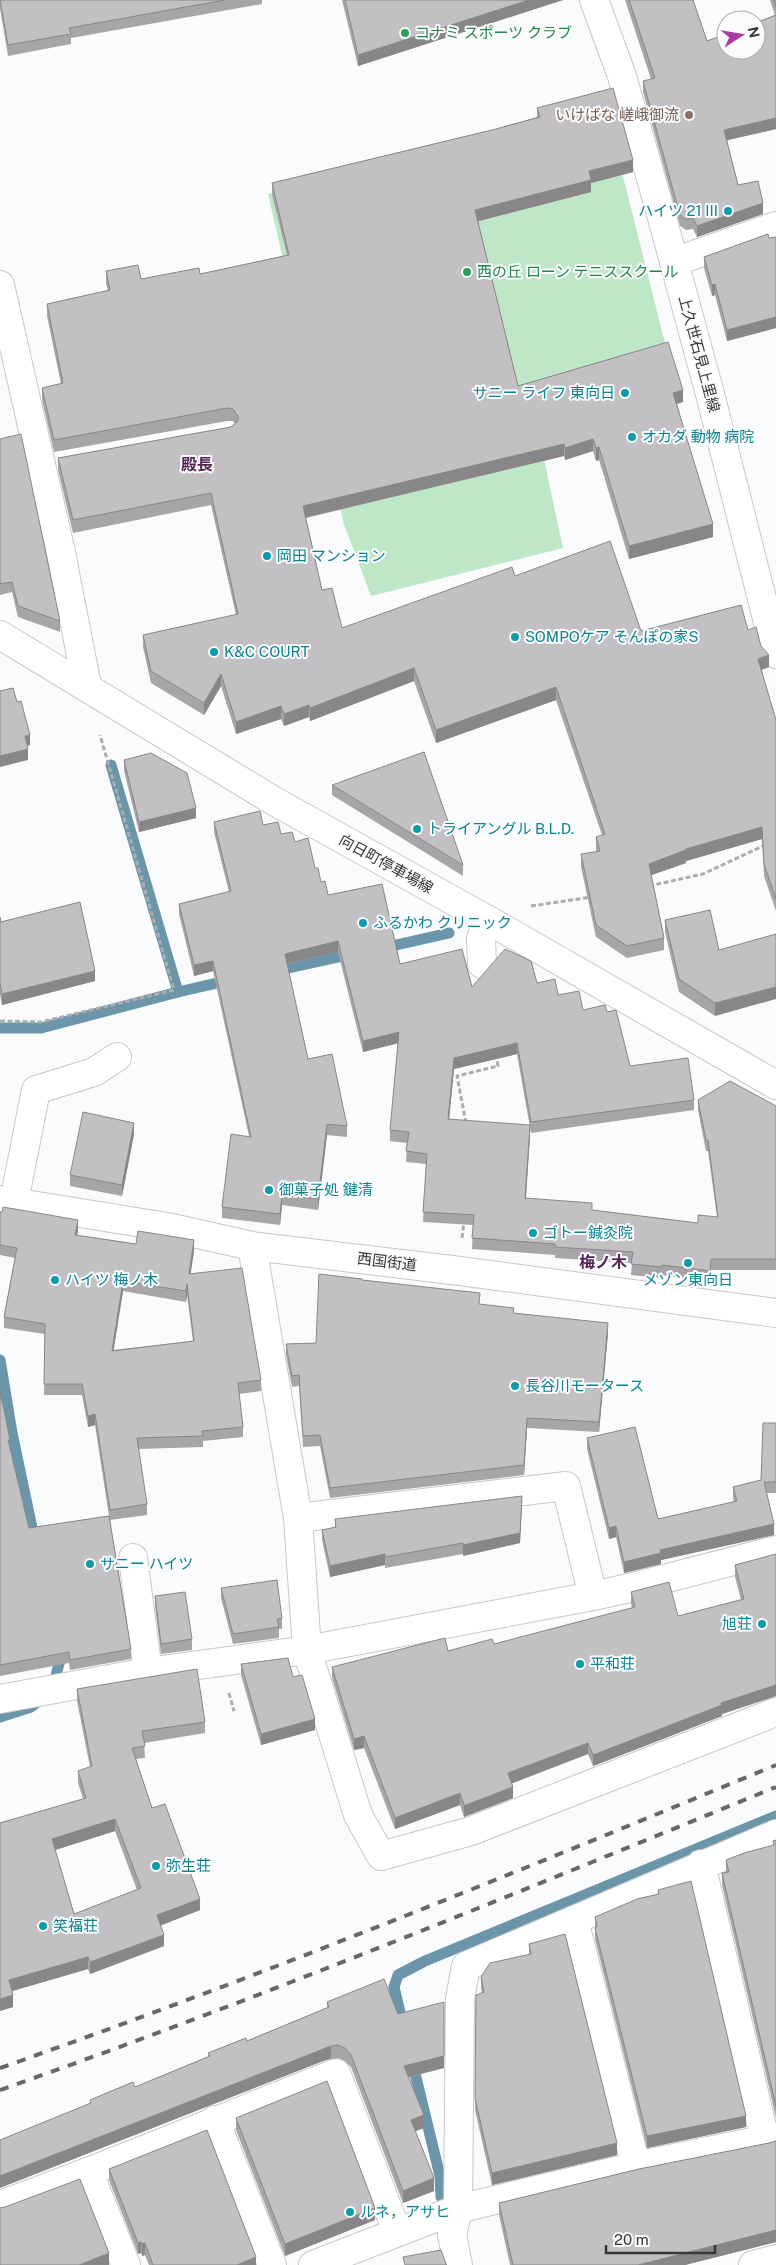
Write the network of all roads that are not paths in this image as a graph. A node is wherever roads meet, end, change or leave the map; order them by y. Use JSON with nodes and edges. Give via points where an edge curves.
{"nodes":[{"id":1,"x":594,"y":0,"type":"edge"},
{"id":2,"x":776,"y":226,"type":"edge"},
{"id":3,"x":674,"y":262,"type":"junction"},
{"id":4,"x":0,"y":285,"type":"edge"},
{"id":5,"x":0,"y":635,"type":"edge"},
{"id":6,"x":776,"y":654,"type":"edge"},
{"id":7,"x":86,"y":686,"type":"junction"},
{"id":8,"x":488,"y":920,"type":"junction"},
{"id":9,"x":482,"y":964,"type":"dead end"},
{"id":10,"x":117,"y":1057,"type":"dead end"},
{"id":11,"x":776,"y":1085,"type":"edge"},
{"id":12,"x":7,"y":1200,"type":"edge"},
{"id":13,"x":252,"y":1246,"type":"junction"},
{"id":14,"x":776,"y":1313,"type":"edge"},
{"id":15,"x":298,"y":1518,"type":"junction"},
{"id":16,"x":776,"y":1550,"type":"edge"},
{"id":17,"x":133,"y":1558,"type":"dead end"},
{"id":18,"x":593,"y":1596,"type":"junction"},
{"id":19,"x":307,"y":1650,"type":"junction"},
{"id":20,"x":148,"y":1672,"type":"junction"},
{"id":21,"x":0,"y":1699,"type":"edge"},
{"id":22,"x":776,"y":1712,"type":"edge"},
{"id":23,"x":776,"y":1834,"type":"edge"},
{"id":24,"x":701,"y":1864,"type":"junction"},
{"id":25,"x":574,"y":1920,"type":"junction"},
{"id":26,"x":215,"y":2120,"type":"junction"},
{"id":27,"x":770,"y":2138,"type":"edge"},
{"id":28,"x":636,"y":2166,"type":"junction"},
{"id":29,"x":89,"y":2173,"type":"junction"},
{"id":30,"x":0,"y":2205,"type":"edge"},
{"id":31,"x":458,"y":2209,"type":"junction"},
{"id":32,"x":397,"y":2232,"type":"junction"},
{"id":33,"x":776,"y":2259,"type":"edge"},
{"id":34,"x":327,"y":2262,"type":"edge"},
{"id":35,"x":126,"y":2265,"type":"edge"},
{"id":36,"x":272,"y":2265,"type":"edge"},
{"id":37,"x":458,"y":2265,"type":"edge"},
{"id":38,"x":753,"y":2265,"type":"edge"}],
"edges":[{"from":1,"to":3,"type":"street","name":"上久世石見上里線","via":[[622,76]]},
{"from":2,"to":3,"type":"street"},
{"from":3,"to":6,"type":"street","name":"上久世石見上里線"},
{"from":4,"to":7,"type":"street","via":[[60,548]]},
{"from":5,"to":7,"type":"street","name":"向日町停車場線"},
{"from":7,"to":8,"type":"street","name":"向日町停車場線","via":[[274,801]]},
{"from":8,"to":9,"type":"street","via":[[481,939]]},
{"from":8,"to":11,"type":"street","name":"向日町停車場線"},
{"from":10,"to":12,"type":"street","via":[[94,1072],[36,1090]]},
{"from":12,"to":13,"type":"street","name":"西国街道","via":[[167,1227]]},
{"from":13,"to":14,"type":"street","name":"西国街道"},
{"from":13,"to":15,"type":"street"},
{"from":15,"to":18,"type":"street","via":[[566,1486]]},
{"from":15,"to":19,"type":"street"},
{"from":16,"to":18,"type":"street"},
{"from":17,"to":20,"type":"street"},
{"from":18,"to":19,"type":"street"},
{"from":19,"to":20,"type":"street"},
{"from":19,"to":22,"type":"street","via":[[358,1815],[381,1856],[470,1831]]},
{"from":20,"to":21,"type":"street"},
{"from":23,"to":24,"type":"street"},
{"from":24,"to":25,"type":"street"},
{"from":24,"to":27,"type":"street"},
{"from":25,"to":28,"type":"street"},
{"from":25,"to":31,"type":"street","via":[[466,1966],[460,1999]]},
{"from":26,"to":29,"type":"street"},
{"from":26,"to":32,"type":"street","via":[[336,2073]]},
{"from":26,"to":36,"type":"street"},
{"from":27,"to":28,"type":"street"},
{"from":28,"to":31,"type":"street"},
{"from":29,"to":30,"type":"street"},
{"from":29,"to":35,"type":"street"},
{"from":31,"to":32,"type":"street"},
{"from":31,"to":37,"type":"street","via":[[452,2235]]},
{"from":32,"to":34,"type":"street"},
{"from":33,"to":38,"type":"street"}]}
